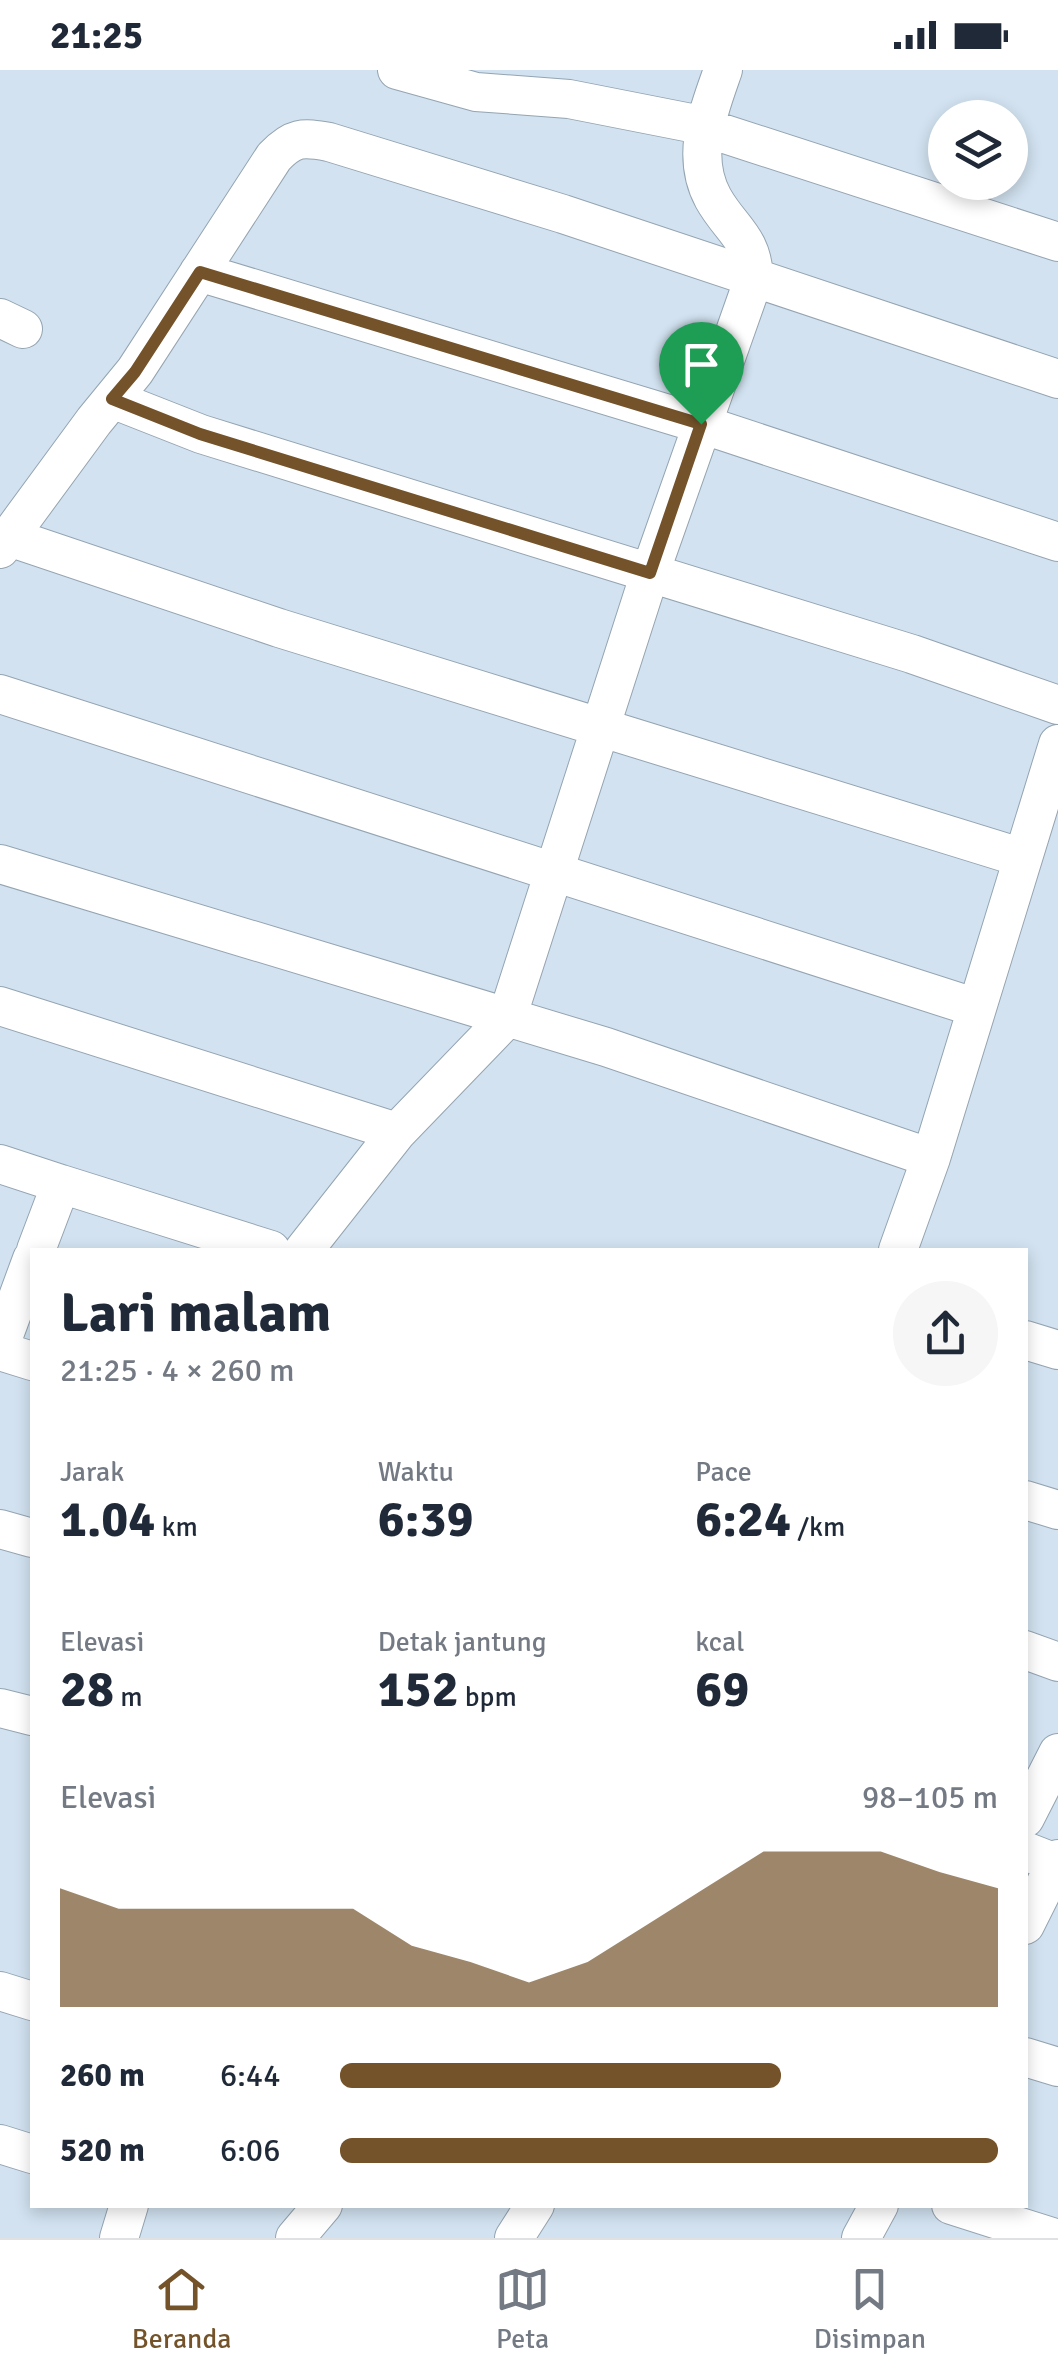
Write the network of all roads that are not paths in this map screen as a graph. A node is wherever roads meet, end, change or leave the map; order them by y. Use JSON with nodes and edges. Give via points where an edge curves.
{"nodes":[{"id":1,"x":397,"y":70,"type":"edge"},
{"id":2,"x":723,"y":70,"type":"edge"},
{"id":3,"x":704,"y":126,"type":"junction"},
{"id":4,"x":1058,"y":242,"type":"edge"},
{"id":5,"x":200,"y":272,"type":"junction"},
{"id":6,"x":754,"y":278,"type":"junction"},
{"id":7,"x":1058,"y":379,"type":"edge"},
{"id":8,"x":112,"y":399,"type":"junction"},
{"id":9,"x":701,"y":424,"type":"junction"},
{"id":10,"x":1058,"y":542,"type":"edge"},
{"id":11,"x":5,"y":543,"type":"edge"},
{"id":12,"x":650,"y":573,"type":"junction"},
{"id":13,"x":0,"y":694,"type":"edge"},
{"id":14,"x":1058,"y":705,"type":"edge"},
{"id":15,"x":601,"y":727,"type":"junction"},
{"id":16,"x":1058,"y":744,"type":"edge"},
{"id":17,"x":1023,"y":858,"type":"junction"},
{"id":18,"x":0,"y":864,"type":"edge"},
{"id":19,"x":556,"y":873,"type":"junction"},
{"id":20,"x":0,"y":1006,"type":"edge"},
{"id":21,"x":978,"y":1008,"type":"junction"},
{"id":22,"x":507,"y":1018,"type":"junction"},
{"id":23,"x":397,"y":1132,"type":"junction"},
{"id":24,"x":931,"y":1158,"type":"junction"},
{"id":25,"x":0,"y":1164,"type":"edge"},
{"id":26,"x":61,"y":1184,"type":"junction"},
{"id":27,"x":37,"y":1248,"type":"edge"},
{"id":28,"x":264,"y":1248,"type":"edge"},
{"id":29,"x":306,"y":1248,"type":"edge"},
{"id":30,"x":899,"y":1248,"type":"edge"},
{"id":31,"x":30,"y":1265,"type":"edge"},
{"id":32,"x":1028,"y":1341,"type":"edge"},
{"id":33,"x":0,"y":1348,"type":"edge"},
{"id":34,"x":1058,"y":1350,"type":"edge"},
{"id":35,"x":30,"y":1361,"type":"edge"},
{"id":36,"x":1028,"y":1501,"type":"edge"},
{"id":37,"x":1058,"y":1510,"type":"edge"},
{"id":38,"x":0,"y":1529,"type":"edge"},
{"id":39,"x":30,"y":1537,"type":"edge"},
{"id":40,"x":1028,"y":1651,"type":"edge"},
{"id":41,"x":1058,"y":1662,"type":"edge"},
{"id":42,"x":0,"y":1708,"type":"edge"},
{"id":43,"x":30,"y":1716,"type":"edge"},
{"id":44,"x":1058,"y":1753,"type":"edge"},
{"id":45,"x":1028,"y":1812,"type":"edge"},
{"id":46,"x":1049,"y":1859,"type":"edge"},
{"id":47,"x":1028,"y":1917,"type":"edge"},
{"id":48,"x":0,"y":1991,"type":"edge"},
{"id":49,"x":30,"y":2000,"type":"edge"},
{"id":50,"x":1028,"y":2059,"type":"edge"},
{"id":51,"x":1058,"y":2067,"type":"edge"},
{"id":52,"x":0,"y":2144,"type":"edge"},
{"id":53,"x":30,"y":2153,"type":"edge"},
{"id":54,"x":128,"y":2208,"type":"edge"},
{"id":55,"x":532,"y":2208,"type":"edge"},
{"id":56,"x":877,"y":2208,"type":"edge"},
{"id":57,"x":960,"y":2208,"type":"edge"},
{"id":58,"x":119,"y":2238,"type":"edge"},
{"id":59,"x":514,"y":2238,"type":"edge"},
{"id":60,"x":861,"y":2238,"type":"edge"},
{"id":61,"x":1054,"y":2238,"type":"edge"}],
"edges":[{"from":1,"to":3,"type":"street","via":[[476,92],[581,101]]},
{"from":2,"to":3,"type":"street"},
{"from":3,"to":4,"type":"street"},
{"from":3,"to":6,"type":"street","via":[[704,176],[745,240]]},
{"from":5,"to":6,"type":"street","via":[[274,157],[302,137]]},
{"from":5,"to":8,"type":"street"},
{"from":5,"to":9,"type":"street"},
{"from":6,"to":7,"type":"street"},
{"from":6,"to":9,"type":"street"},
{"from":8,"to":11,"type":"street"},
{"from":8,"to":12,"type":"street","via":[[200,434]]},
{"from":9,"to":10,"type":"street"},
{"from":9,"to":12,"type":"street"},
{"from":11,"to":15,"type":"street"},
{"from":12,"to":14,"type":"street"},
{"from":12,"to":15,"type":"street"},
{"from":13,"to":19,"type":"street"},
{"from":15,"to":17,"type":"street"},
{"from":15,"to":19,"type":"street"},
{"from":16,"to":17,"type":"street"},
{"from":17,"to":21,"type":"street"},
{"from":18,"to":22,"type":"street"},
{"from":19,"to":21,"type":"street"},
{"from":19,"to":22,"type":"street"},
{"from":20,"to":23,"type":"street"},
{"from":21,"to":24,"type":"street"},
{"from":22,"to":23,"type":"street"},
{"from":22,"to":24,"type":"street"},
{"from":23,"to":29,"type":"street"},
{"from":24,"to":30,"type":"street"},
{"from":25,"to":26,"type":"street"},
{"from":26,"to":27,"type":"street"},
{"from":26,"to":28,"type":"street"},
{"from":31,"to":33,"type":"street"},
{"from":32,"to":34,"type":"street"},
{"from":33,"to":35,"type":"street"},
{"from":36,"to":37,"type":"street"},
{"from":38,"to":39,"type":"street"},
{"from":40,"to":41,"type":"street"},
{"from":42,"to":43,"type":"street"},
{"from":44,"to":45,"type":"street"},
{"from":46,"to":47,"type":"street"},
{"from":48,"to":49,"type":"street"},
{"from":50,"to":51,"type":"street"},
{"from":52,"to":53,"type":"street"},
{"from":54,"to":58,"type":"street"},
{"from":55,"to":59,"type":"street"},
{"from":56,"to":60,"type":"street"},
{"from":57,"to":61,"type":"street"}]}
